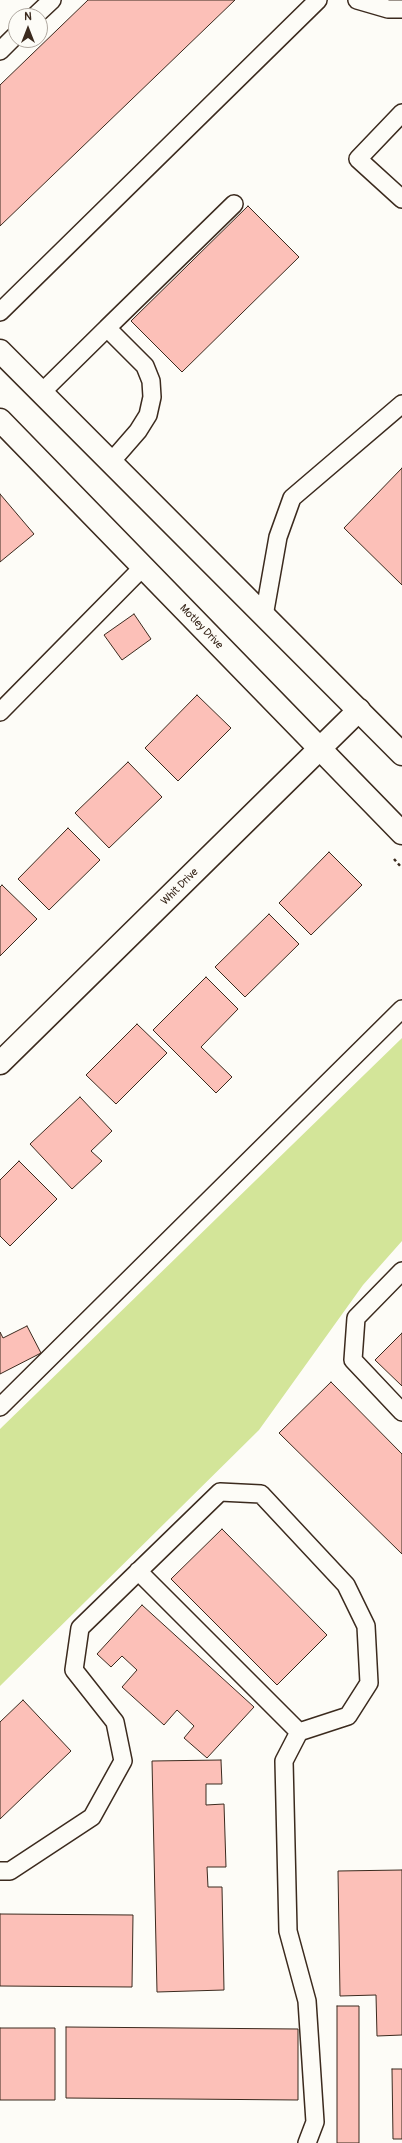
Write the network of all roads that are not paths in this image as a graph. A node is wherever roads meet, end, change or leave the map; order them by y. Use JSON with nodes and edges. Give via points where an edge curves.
{"nodes":[{"id":1,"x":52,"y":0,"type":"edge"},
{"id":2,"x":318,"y":0,"type":"edge"},
{"id":3,"x":357,"y":0,"type":"edge"},
{"id":4,"x":44,"y":8,"type":"edge"},
{"id":5,"x":402,"y":9,"type":"edge"},
{"id":6,"x":8,"y":43,"type":"edge"},
{"id":7,"x":0,"y":51,"type":"edge"},
{"id":8,"x":402,"y":113,"type":"edge"},
{"id":9,"x":402,"y":199,"type":"edge"},
{"id":10,"x":234,"y":204,"type":"dead end"},
{"id":11,"x":0,"y":312,"type":"edge"},
{"id":12,"x":107,"y":328,"type":"junction"},
{"id":13,"x":3,"y":361,"type":"edge"},
{"id":14,"x":41,"y":393,"type":"junction"},
{"id":15,"x":402,"y":404,"type":"edge"},
{"id":16,"x":0,"y":420,"type":"edge"},
{"id":17,"x":111,"y":462,"type":"junction"},
{"id":18,"x":143,"y":567,"type":"junction"},
{"id":19,"x":264,"y":616,"type":"junction"},
{"id":20,"x":359,"y":710,"type":"junction"},
{"id":21,"x":0,"y":712,"type":"edge"},
{"id":22,"x":320,"y":749,"type":"junction"},
{"id":23,"x":401,"y":751,"type":"edge"},
{"id":24,"x":402,"y":833,"type":"edge"},
{"id":25,"x":402,"y":1009,"type":"edge"},
{"id":26,"x":0,"y":1063,"type":"edge"},
{"id":27,"x":402,"y":1271,"type":"edge"},
{"id":28,"x":0,"y":1406,"type":"edge"},
{"id":29,"x":402,"y":1412,"type":"edge"},
{"id":30,"x":138,"y":1571,"type":"junction"},
{"id":31,"x":299,"y":1732,"type":"junction"},
{"id":32,"x":0,"y":1872,"type":"edge"},
{"id":33,"x":307,"y":2143,"type":"edge"}],
"edges":[{"from":1,"to":4,"type":"lane"},
{"from":2,"to":11,"type":"lane"},
{"from":3,"to":5,"type":"lane","via":[[388,9]]},
{"from":6,"to":7,"type":"lane"},
{"from":8,"to":9,"type":"lane","via":[[358,159]]},
{"from":10,"to":12,"type":"lane"},
{"from":12,"to":14,"type":"lane"},
{"from":12,"to":17,"type":"lane","via":[[144,366],[151,382],[152,397],[148,415],[138,431]]},
{"from":13,"to":14,"type":"main road"},
{"from":14,"to":17,"type":"main road"},
{"from":15,"to":19,"type":"lane","via":[[292,498],[278,537]]},
{"from":16,"to":18,"type":"main road","name":"Motley Drive"},
{"from":17,"to":19,"type":"main road"},
{"from":18,"to":21,"type":"lane"},
{"from":18,"to":22,"type":"main road","name":"Motley Drive"},
{"from":19,"to":20,"type":"main road"},
{"from":20,"to":22,"type":"main road","name":"Whit Drive"},
{"from":20,"to":23,"type":"main road"},
{"from":22,"to":24,"type":"main road","name":"Motley Drive"},
{"from":22,"to":26,"type":"main road","name":"Whit Drive"},
{"from":25,"to":28,"type":"lane"},
{"from":27,"to":29,"type":"lane","via":[[356,1318],[353,1360]]},
{"from":30,"to":31,"type":"lane"},
{"from":30,"to":31,"type":"lane","via":[[220,1492],[261,1494],[346,1585],[366,1626],[369,1683],[348,1716]]},
{"from":30,"to":32,"type":"lane","via":[[80,1628],[74,1670],[115,1722],[123,1761],[92,1817],[10,1871]]},
{"from":31,"to":33,"type":"lane","via":[[284,1761],[284,1769],[288,1931],[307,2001],[315,2122]]}]}
